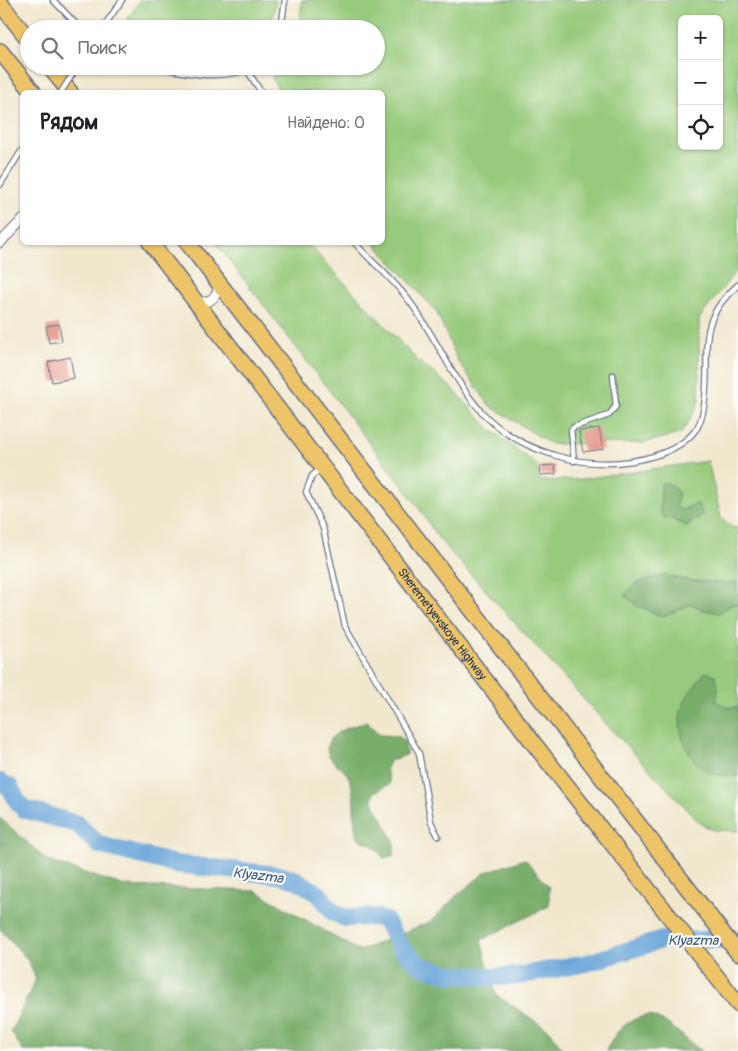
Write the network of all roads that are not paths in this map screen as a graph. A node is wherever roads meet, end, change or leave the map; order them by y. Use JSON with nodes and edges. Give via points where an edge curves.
{"nodes":[{"id":1,"x":53,"y":0,"type":"edge"},
{"id":2,"x":122,"y":0,"type":"edge"},
{"id":3,"x":285,"y":0,"type":"edge"},
{"id":4,"x":0,"y":3,"type":"edge"},
{"id":5,"x":72,"y":20,"type":"edge"},
{"id":6,"x":108,"y":20,"type":"edge"},
{"id":7,"x":282,"y":20,"type":"edge"},
{"id":8,"x":20,"y":29,"type":"edge"},
{"id":9,"x":0,"y":51,"type":"edge"},
{"id":10,"x":56,"y":75,"type":"edge"},
{"id":11,"x":73,"y":75,"type":"edge"},
{"id":12,"x":204,"y":75,"type":"edge"},
{"id":13,"x":223,"y":75,"type":"edge"},
{"id":14,"x":252,"y":75,"type":"edge"},
{"id":15,"x":31,"y":90,"type":"edge"},
{"id":16,"x":65,"y":90,"type":"edge"},
{"id":17,"x":260,"y":90,"type":"edge"},
{"id":18,"x":20,"y":153,"type":"edge"},
{"id":19,"x":0,"y":185,"type":"edge"},
{"id":20,"x":20,"y":222,"type":"edge"},
{"id":21,"x":0,"y":243,"type":"edge"},
{"id":22,"x":152,"y":245,"type":"edge"},
{"id":23,"x":189,"y":245,"type":"edge"},
{"id":24,"x":357,"y":245,"type":"edge"},
{"id":25,"x":214,"y":278,"type":"junction"},
{"id":26,"x":738,"y":284,"type":"edge"},
{"id":27,"x":193,"y":297,"type":"junction"},
{"id":28,"x":613,"y":375,"type":"dead end"},
{"id":29,"x":574,"y":461,"type":"junction"},
{"id":30,"x":322,"y":467,"type":"junction"},
{"id":31,"x":438,"y":836,"type":"dead end"},
{"id":32,"x":738,"y":954,"type":"edge"},
{"id":33,"x":738,"y":1004,"type":"edge"}],
"edges":[{"from":1,"to":5,"type":"lane"},
{"from":2,"to":6,"type":"lane"},
{"from":3,"to":7,"type":"lane"},
{"from":4,"to":8,"type":"main road"},
{"from":9,"to":15,"type":"main road"},
{"from":10,"to":16,"type":"main road"},
{"from":11,"to":16,"type":"lane","bridge":true},
{"from":12,"to":13,"type":"lane"},
{"from":14,"to":17,"type":"lane"},
{"from":18,"to":19,"type":"lane"},
{"from":20,"to":21,"type":"street"},
{"from":22,"to":27,"type":"main road","name":"Sheremetyevskoye Highway"},
{"from":23,"to":25,"type":"main road"},
{"from":24,"to":29,"type":"lane","via":[[412,304],[456,378],[488,420],[529,446]]},
{"from":25,"to":27,"type":"street","via":[[218,290],[211,300],[198,301]]},
{"from":25,"to":32,"type":"main road"},
{"from":26,"to":29,"type":"lane","via":[[711,318],[706,344],[704,412],[690,438],[671,450],[648,458],[624,462]]},
{"from":27,"to":30,"type":"main road","name":"Sheremetyevskoye Highway"},
{"from":28,"to":29,"type":"lane","via":[[616,406],[609,415],[571,430]]},
{"from":30,"to":31,"type":"lane","via":[[312,476],[306,492],[323,528],[345,626],[419,753],[431,822]]},
{"from":30,"to":33,"type":"main road","name":"Sheremetyevskoye Highway"}]}
